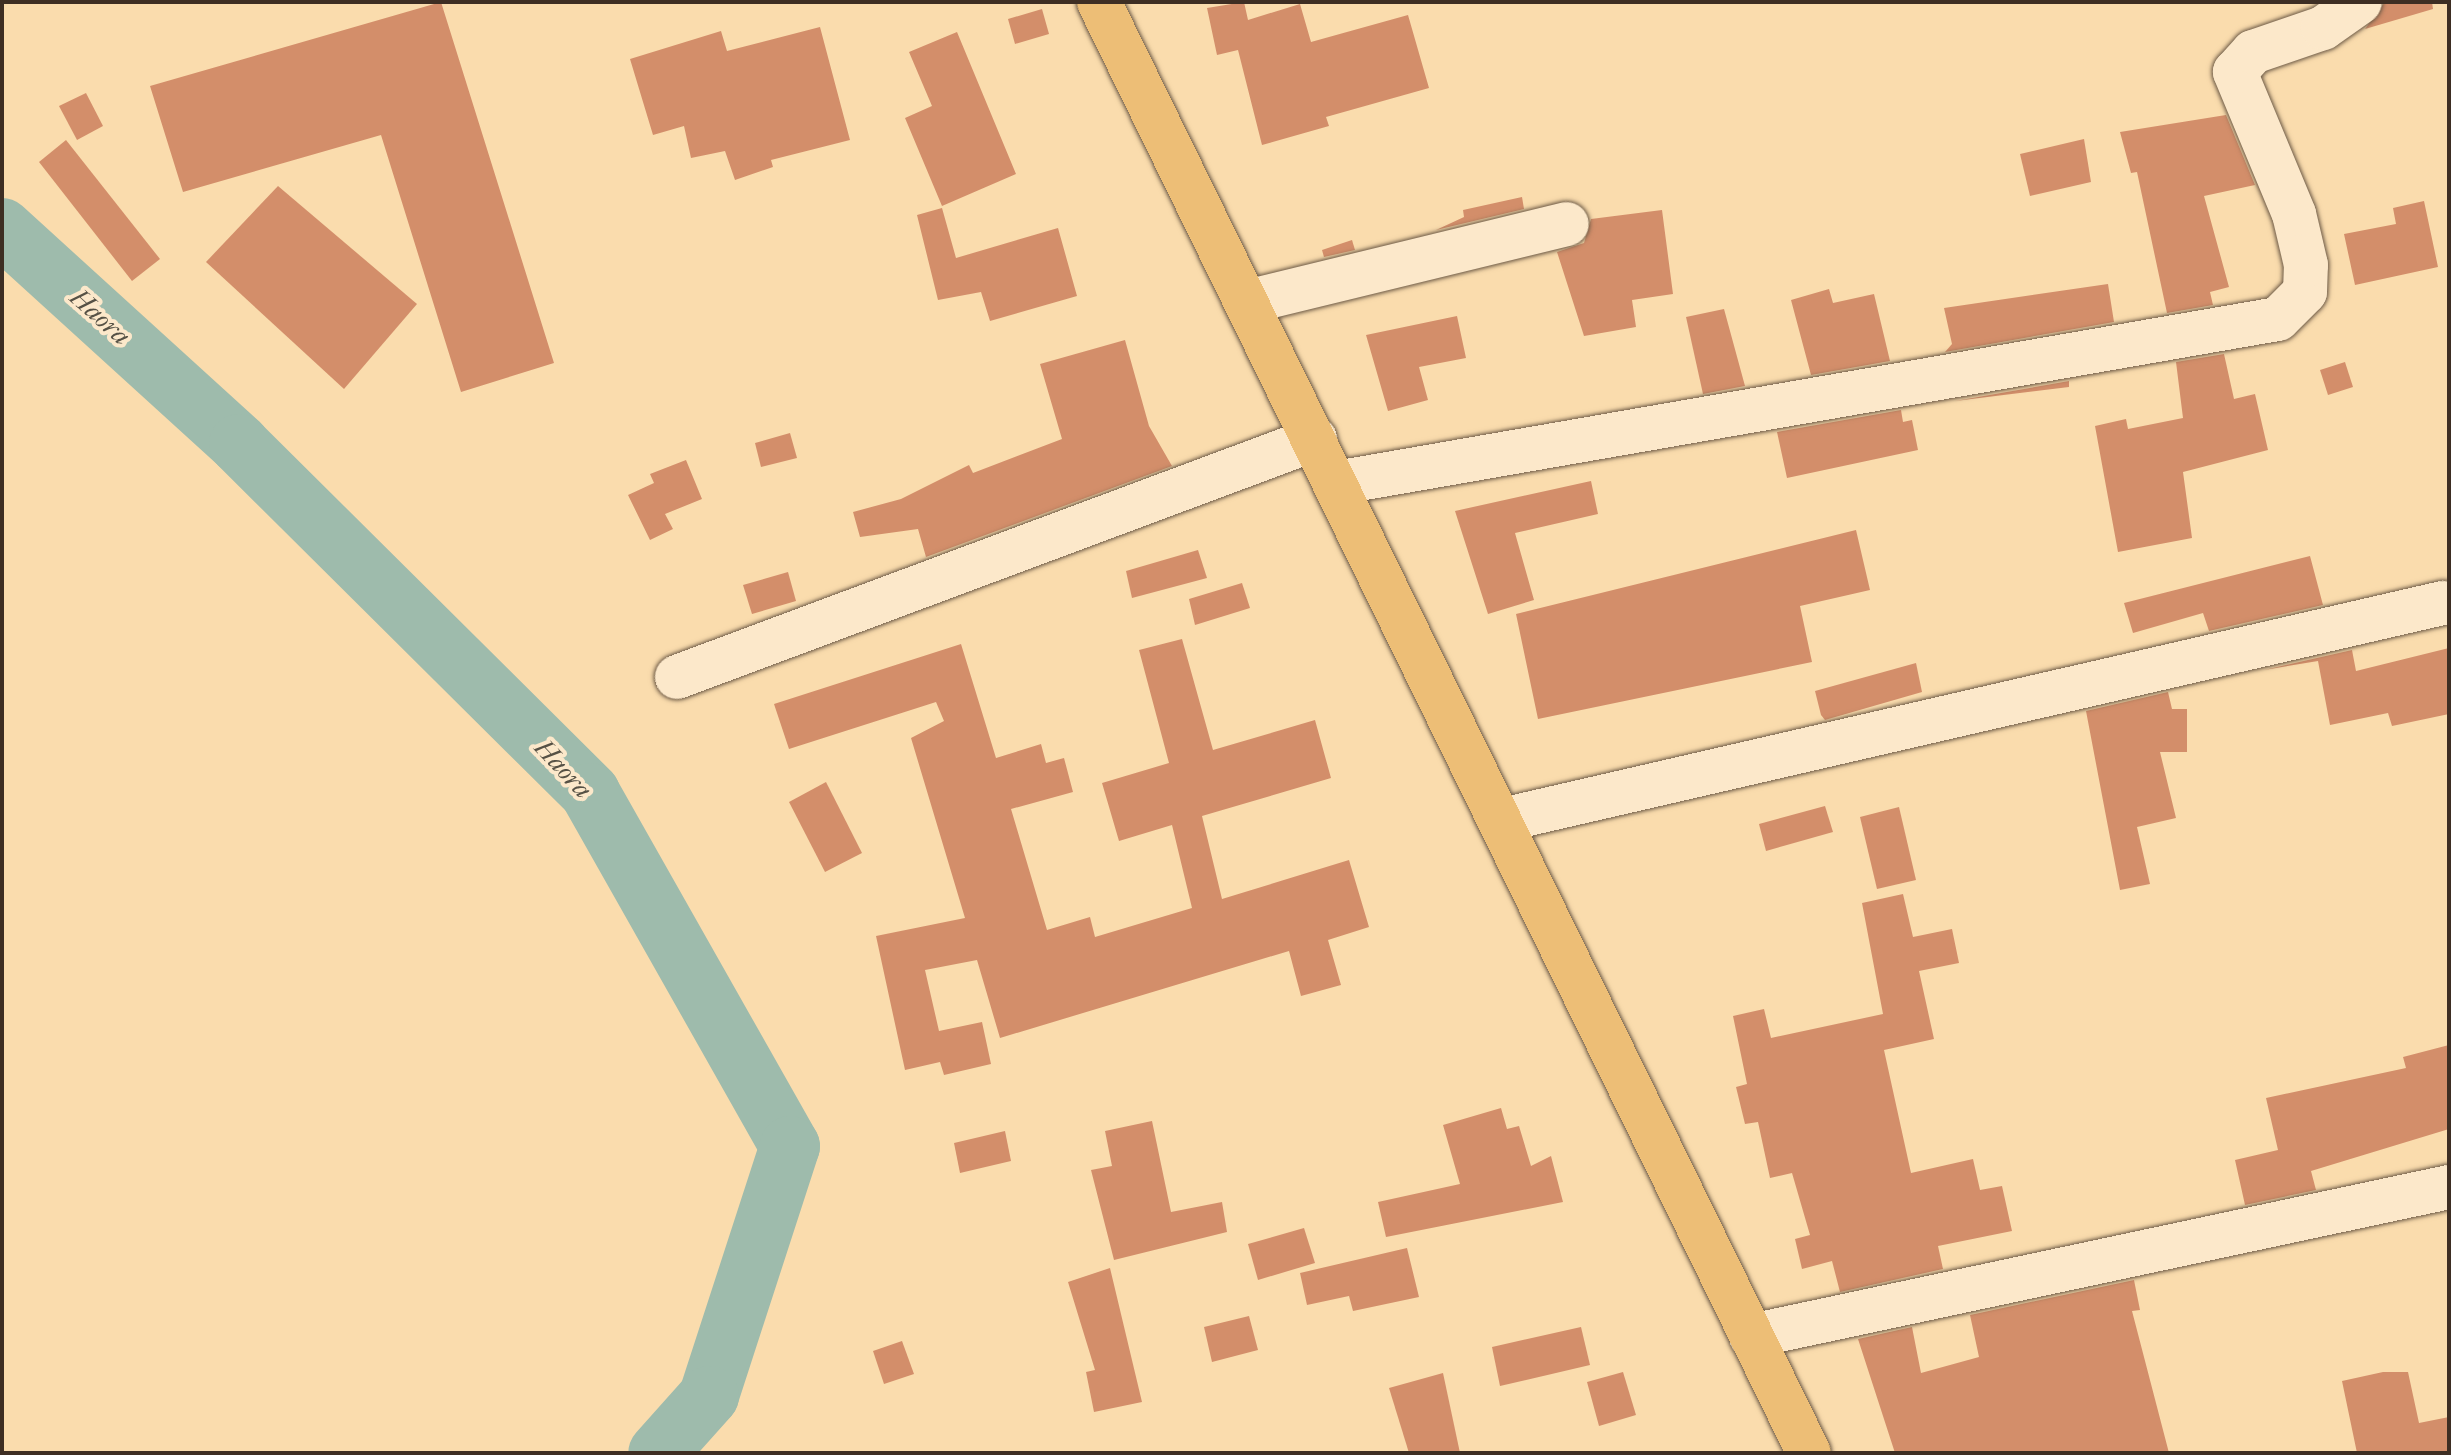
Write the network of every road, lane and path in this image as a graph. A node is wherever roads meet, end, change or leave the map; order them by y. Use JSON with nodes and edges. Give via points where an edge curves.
{"nodes":[{"id":1,"x":1099,"y":2,"type":"edge"},
{"id":2,"x":2360,"y":2,"type":"edge"},
{"id":3,"x":1567,"y":224,"type":"dead end"},
{"id":4,"x":1247,"y":302,"type":"junction"},
{"id":5,"x":1315,"y":439,"type":"junction"},
{"id":6,"x":1336,"y":483,"type":"junction"},
{"id":7,"x":2443,"y":603,"type":"dead end"},
{"id":8,"x":677,"y":677,"type":"dead end"},
{"id":9,"x":1502,"y":820,"type":"junction"},
{"id":10,"x":2449,"y":1187,"type":"edge"},
{"id":11,"x":1751,"y":1336,"type":"junction"},
{"id":12,"x":1809,"y":1453,"type":"edge"}],
"edges":[{"from":1,"to":4,"type":"main road"},
{"from":2,"to":6,"type":"street","via":[[2323,28],[2253,52],[2235,72],[2294,214],[2306,265],[2305,292],[2278,319]]},
{"from":3,"to":4,"type":"street"},
{"from":4,"to":5,"type":"main road"},
{"from":5,"to":6,"type":"main road"},
{"from":5,"to":8,"type":"street"},
{"from":6,"to":9,"type":"main road"},
{"from":7,"to":9,"type":"street"},
{"from":9,"to":11,"type":"main road"},
{"from":10,"to":11,"type":"street"},
{"from":11,"to":12,"type":"main road"}]}
